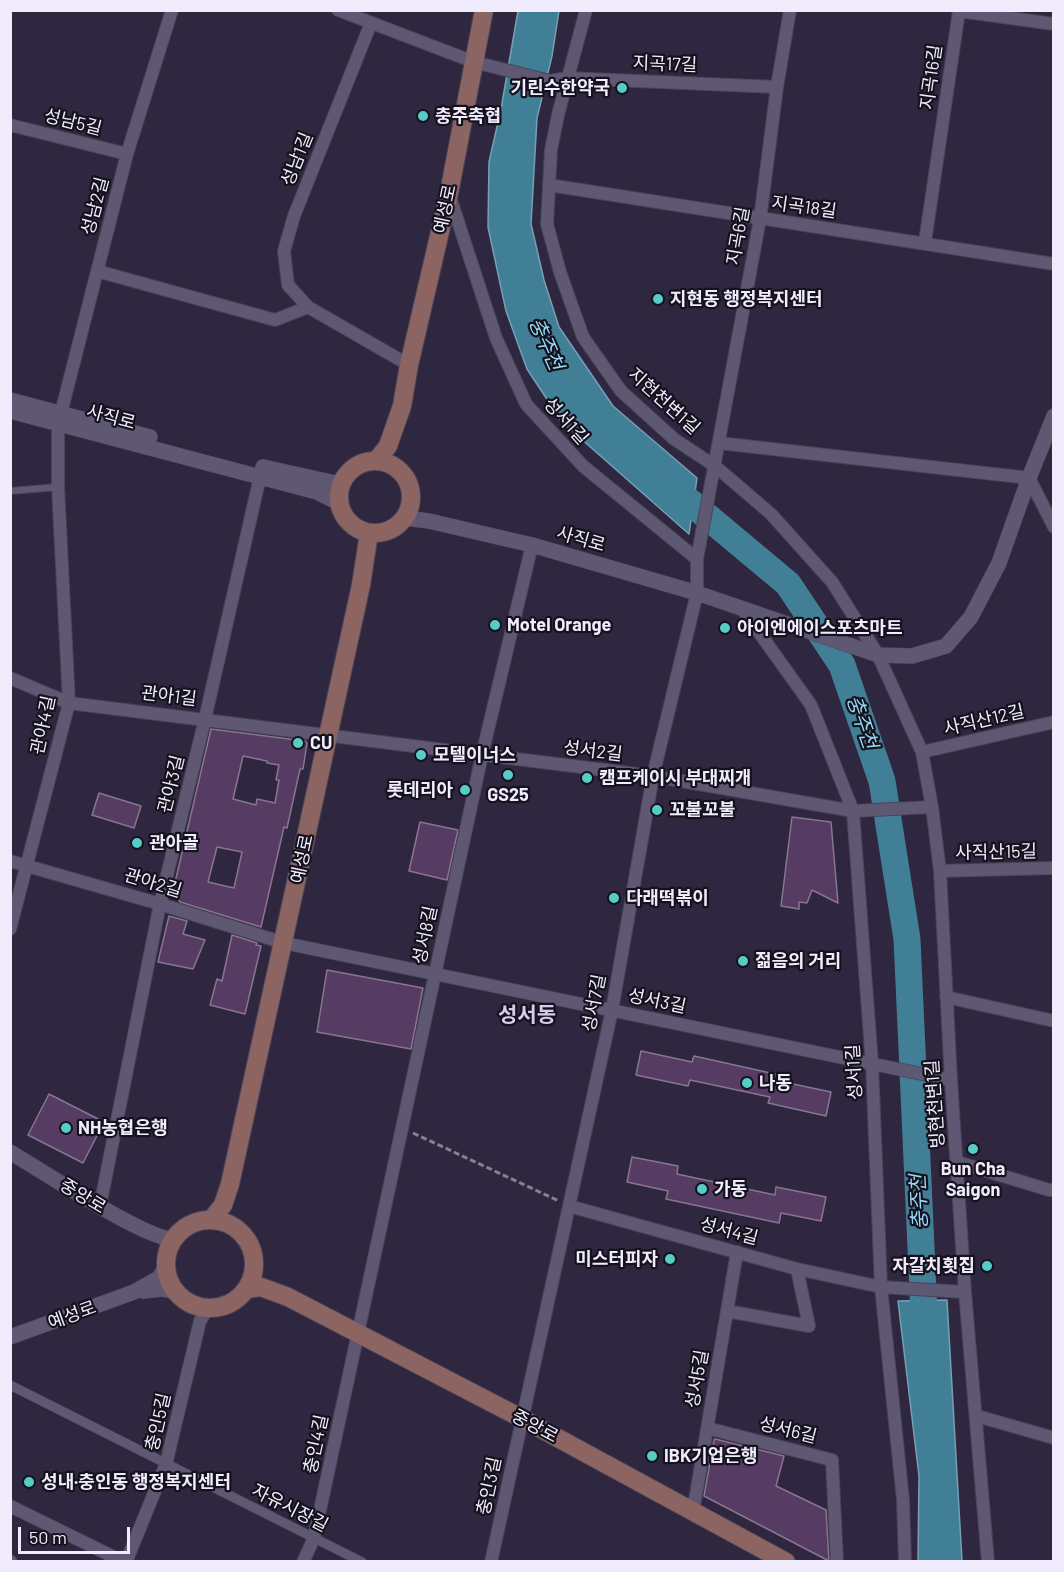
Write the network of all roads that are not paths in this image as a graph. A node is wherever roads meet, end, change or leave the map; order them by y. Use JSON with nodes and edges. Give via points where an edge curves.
{"nodes":[{"id":1,"x":172,"y":10,"type":"edge"},
{"id":2,"x":338,"y":10,"type":"edge"},
{"id":3,"x":484,"y":10,"type":"edge"},
{"id":4,"x":586,"y":10,"type":"edge"},
{"id":5,"x":790,"y":10,"type":"edge"},
{"id":6,"x":371,"y":23,"type":"junction"},
{"id":7,"x":1053,"y":24,"type":"edge"},
{"id":8,"x":474,"y":62,"type":"junction"},
{"id":9,"x":567,"y":78,"type":"junction"},
{"id":10,"x":777,"y":87,"type":"junction"},
{"id":11,"x":10,"y":125,"type":"edge"},
{"id":12,"x":127,"y":154,"type":"junction"},
{"id":13,"x":549,"y":185,"type":"junction"},
{"id":14,"x":449,"y":193,"type":"junction"},
{"id":15,"x":760,"y":219,"type":"junction"},
{"id":16,"x":925,"y":242,"type":"junction"},
{"id":17,"x":1053,"y":264,"type":"edge"},
{"id":18,"x":97,"y":271,"type":"junction"},
{"id":19,"x":308,"y":307,"type":"junction"},
{"id":20,"x":409,"y":365,"type":"junction"},
{"id":21,"x":10,"y":400,"type":"edge"},
{"id":22,"x":402,"y":406,"type":"junction"},
{"id":23,"x":10,"y":411,"type":"edge"},
{"id":24,"x":1053,"y":416,"type":"edge"},
{"id":25,"x":59,"y":418,"type":"junction"},
{"id":26,"x":719,"y":442,"type":"junction"},
{"id":27,"x":376,"y":461,"type":"junction"},
{"id":28,"x":715,"y":466,"type":"junction"},
{"id":29,"x":401,"y":472,"type":"junction"},
{"id":30,"x":260,"y":477,"type":"junction"},
{"id":31,"x":1029,"y":478,"type":"junction"},
{"id":32,"x":340,"y":484,"type":"junction"},
{"id":33,"x":58,"y":487,"type":"junction"},
{"id":34,"x":10,"y":491,"type":"edge"},
{"id":35,"x":339,"y":504,"type":"junction"},
{"id":36,"x":405,"y":518,"type":"junction"},
{"id":37,"x":1053,"y":527,"type":"edge"},
{"id":38,"x":369,"y":533,"type":"junction"},
{"id":39,"x":532,"y":545,"type":"junction"},
{"id":40,"x":697,"y":559,"type":"junction"},
{"id":41,"x":697,"y":593,"type":"junction"},
{"id":42,"x":743,"y":610,"type":"junction"},
{"id":43,"x":878,"y":655,"type":"junction"},
{"id":44,"x":10,"y":678,"type":"edge"},
{"id":45,"x":69,"y":703,"type":"junction"},
{"id":46,"x":205,"y":719,"type":"junction"},
{"id":47,"x":1053,"y":722,"type":"edge"},
{"id":48,"x":328,"y":735,"type":"junction"},
{"id":49,"x":922,"y":753,"type":"junction"},
{"id":50,"x":482,"y":755,"type":"junction"},
{"id":51,"x":653,"y":776,"type":"junction"},
{"id":52,"x":933,"y":807,"type":"junction"},
{"id":53,"x":853,"y":811,"type":"junction"},
{"id":54,"x":10,"y":861,"type":"edge"},
{"id":55,"x":27,"y":865,"type":"junction"},
{"id":56,"x":1053,"y":868,"type":"edge"},
{"id":57,"x":940,"y":871,"type":"junction"},
{"id":58,"x":160,"y":903,"type":"junction"},
{"id":59,"x":10,"y":929,"type":"edge"},
{"id":60,"x":284,"y":943,"type":"junction"},
{"id":61,"x":435,"y":974,"type":"junction"},
{"id":62,"x":946,"y":996,"type":"junction"},
{"id":63,"x":612,"y":1010,"type":"junction"},
{"id":64,"x":1053,"y":1021,"type":"edge"},
{"id":65,"x":872,"y":1064,"type":"junction"},
{"id":66,"x":951,"y":1080,"type":"junction"},
{"id":67,"x":10,"y":1152,"type":"edge"},
{"id":68,"x":957,"y":1162,"type":"junction"},
{"id":69,"x":230,"y":1184,"type":"junction"},
{"id":70,"x":1052,"y":1192,"type":"edge"},
{"id":71,"x":100,"y":1206,"type":"junction"},
{"id":72,"x":569,"y":1206,"type":"junction"},
{"id":73,"x":211,"y":1220,"type":"junction"},
{"id":74,"x":234,"y":1227,"type":"junction"},
{"id":75,"x":166,"y":1248,"type":"junction"},
{"id":76,"x":737,"y":1252,"type":"junction"},
{"id":77,"x":254,"y":1262,"type":"junction"},
{"id":78,"x":797,"y":1269,"type":"junction"},
{"id":79,"x":881,"y":1287,"type":"junction"},
{"id":80,"x":246,"y":1289,"type":"junction"},
{"id":81,"x":134,"y":1292,"type":"junction"},
{"id":82,"x":177,"y":1292,"type":"junction"},
{"id":83,"x":966,"y":1292,"type":"junction"},
{"id":84,"x":282,"y":1293,"type":"junction"},
{"id":85,"x":202,"y":1311,"type":"junction"},
{"id":86,"x":727,"y":1311,"type":"junction"},
{"id":87,"x":359,"y":1333,"type":"junction"},
{"id":88,"x":10,"y":1337,"type":"edge"},
{"id":89,"x":10,"y":1385,"type":"edge"},
{"id":90,"x":977,"y":1416,"type":"junction"},
{"id":91,"x":521,"y":1418,"type":"junction"},
{"id":92,"x":707,"y":1428,"type":"junction"},
{"id":93,"x":1053,"y":1438,"type":"edge"},
{"id":94,"x":166,"y":1464,"type":"junction"},
{"id":95,"x":10,"y":1506,"type":"edge"},
{"id":96,"x":693,"y":1512,"type":"junction"},
{"id":97,"x":314,"y":1538,"type":"junction"},
{"id":98,"x":125,"y":1562,"type":"edge"},
{"id":99,"x":303,"y":1562,"type":"edge"},
{"id":100,"x":362,"y":1562,"type":"edge"},
{"id":101,"x":491,"y":1562,"type":"edge"},
{"id":102,"x":786,"y":1562,"type":"edge"},
{"id":103,"x":837,"y":1562,"type":"edge"},
{"id":104,"x":905,"y":1562,"type":"edge"},
{"id":105,"x":988,"y":1562,"type":"edge"}],
"edges":[{"from":1,"to":12,"type":"street","name":"성남2길"},
{"from":2,"to":6,"type":"street"},
{"from":3,"to":8,"type":"main road","name":"예성로"},
{"from":4,"to":9,"type":"street","name":"지현천변1길"},
{"from":5,"to":10,"type":"street","name":"지곡6길"},
{"from":6,"to":8,"type":"street"},
{"from":6,"to":19,"type":"street","name":"성남1길","via":[[294,216],[284,251],[288,285]]},
{"from":7,"to":16,"type":"street","name":"지곡16길","via":[[959,11]]},
{"from":8,"to":9,"type":"street","name":"지곡17길","via":[[550,81]]},
{"from":8,"to":14,"type":"main road","name":"예성로"},
{"from":9,"to":10,"type":"street","name":"지곡17길"},
{"from":9,"to":13,"type":"street","name":"지현천변1길","via":[[551,150]]},
{"from":10,"to":15,"type":"street","name":"지곡6길"},
{"from":11,"to":12,"type":"street","name":"성남5길"},
{"from":12,"to":18,"type":"street","name":"성남2길"},
{"from":13,"to":15,"type":"street","name":"지곡18길"},
{"from":13,"to":28,"type":"street","name":"지현천변1길","via":[[547,224],[583,337],[621,391],[674,440]]},
{"from":14,"to":20,"type":"main road","name":"예성로"},
{"from":14,"to":40,"type":"street","name":"성서1길","via":[[496,338],[526,404],[583,466]]},
{"from":15,"to":16,"type":"street","name":"지곡18길"},
{"from":15,"to":26,"type":"street","name":"지곡6길"},
{"from":16,"to":17,"type":"street","name":"지곡18길"},
{"from":18,"to":19,"type":"street","via":[[275,320]]},
{"from":18,"to":25,"type":"street","name":"성남2길"},
{"from":19,"to":20,"type":"street","name":"성남1길"},
{"from":20,"to":22,"type":"main road","name":"예성로"},
{"from":21,"to":25,"type":"street","name":"사직로"},
{"from":22,"to":27,"type":"main road","via":[[388,446]]},
{"from":22,"to":29,"type":"main road"},
{"from":23,"to":25,"type":"street","name":"사직로"},
{"from":24,"to":31,"type":"street"},
{"from":25,"to":30,"type":"street","name":"사직로"},
{"from":25,"to":32,"type":"street","name":"사직로"},
{"from":25,"to":33,"type":"street","name":"관아4길"},
{"from":26,"to":28,"type":"street","name":"지곡6길"},
{"from":26,"to":31,"type":"street"},
{"from":27,"to":29,"type":"main road","via":[[386,462]]},
{"from":27,"to":32,"type":"main road","via":[[358,464]]},
{"from":28,"to":40,"type":"street","name":"지곡6길"},
{"from":28,"to":43,"type":"street","name":"지현천변1길","via":[[771,514],[832,582]]},
{"from":29,"to":36,"type":"main road","via":[[411,499]]},
{"from":30,"to":35,"type":"street","name":"사직로","via":[[317,492]]},
{"from":30,"to":46,"type":"street","name":"관아3길"},
{"from":31,"to":37,"type":"street"},
{"from":31,"to":43,"type":"street","via":[[999,563],[971,617],[946,646],[912,656]]},
{"from":32,"to":35,"type":"main road"},
{"from":33,"to":34,"type":"lane"},
{"from":33,"to":45,"type":"street","name":"관아4길"},
{"from":35,"to":38,"type":"main road","via":[[349,523]]},
{"from":36,"to":38,"type":"main road","via":[[389,531]]},
{"from":36,"to":39,"type":"street","name":"사직로"},
{"from":38,"to":48,"type":"main road","name":"예성로"},
{"from":39,"to":41,"type":"street","name":"사직로"},
{"from":39,"to":50,"type":"street","name":"성서8길"},
{"from":40,"to":41,"type":"street","name":"성서7길"},
{"from":41,"to":42,"type":"street","name":"사직로"},
{"from":41,"to":51,"type":"street","name":"성서7길"},
{"from":42,"to":43,"type":"street","name":"사직로"},
{"from":42,"to":53,"type":"street","name":"성서1길","via":[[812,705]]},
{"from":43,"to":49,"type":"street","name":"빙현천변1길"},
{"from":44,"to":45,"type":"street","name":"관아1길"},
{"from":45,"to":46,"type":"street","name":"관아1길"},
{"from":45,"to":55,"type":"street","name":"관아4길"},
{"from":46,"to":48,"type":"street","name":"관아1길"},
{"from":46,"to":58,"type":"street","name":"관아3길"},
{"from":47,"to":49,"type":"street","name":"사직산12길"},
{"from":48,"to":50,"type":"street","name":"성서2길"},
{"from":48,"to":60,"type":"main road","name":"예성로"},
{"from":49,"to":52,"type":"street","name":"빙현천변1길"},
{"from":50,"to":51,"type":"street","name":"성서2길"},
{"from":50,"to":61,"type":"street","name":"성서8길"},
{"from":51,"to":53,"type":"street","name":"성서2길"},
{"from":51,"to":63,"type":"street","name":"성서7길"},
{"from":52,"to":53,"type":"street","name":"성서2길"},
{"from":52,"to":57,"type":"street","name":"빙현천변1길"},
{"from":53,"to":65,"type":"street","name":"성서1길"},
{"from":54,"to":55,"type":"street","name":"관아2길"},
{"from":55,"to":58,"type":"street","name":"관아2길"},
{"from":55,"to":59,"type":"street","name":"관아4길"},
{"from":56,"to":57,"type":"street","name":"사직산15길"},
{"from":57,"to":62,"type":"street","name":"빙현천변1길"},
{"from":58,"to":60,"type":"street","name":"관아2길"},
{"from":58,"to":71,"type":"street","name":"관아3길"},
{"from":60,"to":61,"type":"street","name":"성서3길"},
{"from":60,"to":69,"type":"main road","name":"예성로"},
{"from":61,"to":63,"type":"street","name":"성서3길"},
{"from":61,"to":87,"type":"street","name":"성서8길"},
{"from":62,"to":64,"type":"street"},
{"from":62,"to":66,"type":"street","name":"빙현천변1길"},
{"from":63,"to":65,"type":"street","name":"성서3길"},
{"from":63,"to":72,"type":"street","name":"성서7길"},
{"from":65,"to":66,"type":"street","name":"성서3길"},
{"from":65,"to":79,"type":"street","name":"성서1길"},
{"from":66,"to":68,"type":"street","name":"빙현천변1길"},
{"from":67,"to":71,"type":"street","name":"중앙로"},
{"from":68,"to":70,"type":"street"},
{"from":68,"to":83,"type":"street","name":"빙현천변1길"},
{"from":69,"to":73,"type":"main road","name":"예성로","via":[[223,1205]]},
{"from":69,"to":74,"type":"main road","name":"예성로","via":[[228,1213]]},
{"from":71,"to":75,"type":"street","name":"중앙로"},
{"from":72,"to":76,"type":"street","name":"성서4길"},
{"from":72,"to":91,"type":"street","name":"성서7길"},
{"from":73,"to":74,"type":"main road"},
{"from":73,"to":75,"type":"main road","via":[[190,1225]]},
{"from":74,"to":77,"type":"main road","via":[[248,1242]]},
{"from":75,"to":81,"type":"street","name":"예성로","via":[[159,1278]]},
{"from":75,"to":82,"type":"main road","via":[[170,1280]]},
{"from":76,"to":78,"type":"street","name":"성서4길"},
{"from":76,"to":86,"type":"street","name":"성서5길"},
{"from":77,"to":80,"type":"main road"},
{"from":77,"to":84,"type":"main road","name":"중앙로","via":[[265,1279]]},
{"from":78,"to":79,"type":"street","name":"성서4길"},
{"from":78,"to":86,"type":"street","via":[[809,1326]]},
{"from":79,"to":83,"type":"street","name":"성서4길"},
{"from":79,"to":104,"type":"street","name":"성서1길","via":[[903,1500]]},
{"from":80,"to":84,"type":"main road","name":"중앙로","via":[[261,1287]]},
{"from":80,"to":85,"type":"main road","via":[[230,1303]]},
{"from":81,"to":82,"type":"street","name":"예성로","via":[[156,1288]]},
{"from":81,"to":88,"type":"street","name":"예성로"},
{"from":82,"to":85,"type":"main road"},
{"from":83,"to":90,"type":"street","name":"빙현천변1길"},
{"from":84,"to":87,"type":"main road","name":"중앙로"},
{"from":85,"to":94,"type":"street","name":"충인5길"},
{"from":86,"to":92,"type":"street","name":"성서5길"},
{"from":87,"to":91,"type":"main road","name":"중앙로"},
{"from":87,"to":97,"type":"street","name":"충인4길"},
{"from":89,"to":94,"type":"street","name":"자유시장길"},
{"from":90,"to":93,"type":"street"},
{"from":90,"to":105,"type":"street","name":"빙현천변1길"},
{"from":91,"to":96,"type":"main road","name":"중앙로"},
{"from":91,"to":101,"type":"street","name":"충인3길"},
{"from":92,"to":96,"type":"street","name":"성서5길"},
{"from":92,"to":103,"type":"street","name":"성서6길","via":[[832,1460]]},
{"from":94,"to":97,"type":"street","name":"자유시장길"},
{"from":94,"to":98,"type":"street","name":"충인5길"},
{"from":95,"to":98,"type":"street"},
{"from":96,"to":102,"type":"main road","name":"중앙로"},
{"from":97,"to":99,"type":"street","name":"충인4길"},
{"from":97,"to":100,"type":"street","name":"자유시장길"}]}
